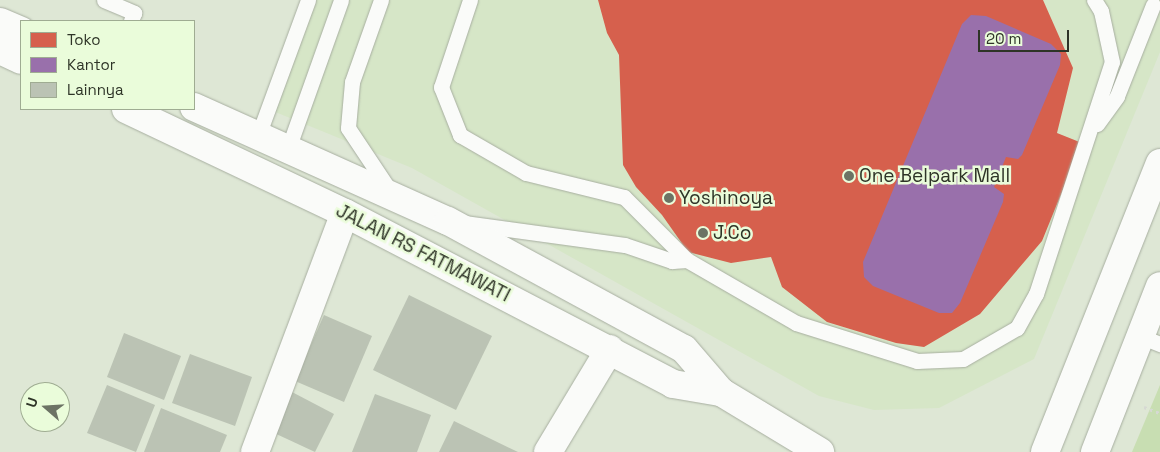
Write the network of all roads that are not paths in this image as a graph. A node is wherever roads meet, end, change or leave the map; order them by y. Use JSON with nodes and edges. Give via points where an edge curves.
{"nodes":[{"id":1,"x":104,"y":0,"type":"edge"},
{"id":2,"x":308,"y":0,"type":"edge"},
{"id":3,"x":340,"y":0,"type":"edge"},
{"id":4,"x":381,"y":0,"type":"edge"},
{"id":5,"x":470,"y":0,"type":"edge"},
{"id":6,"x":1094,"y":0,"type":"edge"},
{"id":7,"x":1153,"y":5,"type":"dead end"},
{"id":8,"x":131,"y":20,"type":"edge"},
{"id":9,"x":0,"y":22,"type":"edge"},
{"id":10,"x":20,"y":31,"type":"edge"},
{"id":11,"x":0,"y":50,"type":"edge"},
{"id":12,"x":20,"y":60,"type":"edge"},
{"id":13,"x":195,"y":107,"type":"edge"},
{"id":14,"x":128,"y":110,"type":"edge"},
{"id":15,"x":258,"y":136,"type":"junction"},
{"id":16,"x":1089,"y":136,"type":"junction"},
{"id":17,"x":288,"y":149,"type":"junction"},
{"id":18,"x":1160,"y":163,"type":"edge"},
{"id":19,"x":392,"y":194,"type":"junction"},
{"id":20,"x":345,"y":213,"type":"junction"},
{"id":21,"x":448,"y":221,"type":"junction"},
{"id":22,"x":687,"y":260,"type":"junction"},
{"id":23,"x":1160,"y":286,"type":"edge"},
{"id":24,"x":1150,"y":340,"type":"edge"},
{"id":25,"x":610,"y":349,"type":"junction"},
{"id":26,"x":721,"y":392,"type":"junction"},
{"id":27,"x":255,"y":452,"type":"edge"},
{"id":28,"x":548,"y":452,"type":"edge"},
{"id":29,"x":820,"y":452,"type":"edge"},
{"id":30,"x":1045,"y":452,"type":"edge"},
{"id":31,"x":1095,"y":452,"type":"edge"}],
"edges":[{"from":1,"to":8,"type":"lane","via":[[134,13]]},
{"from":2,"to":15,"type":"lane"},
{"from":3,"to":17,"type":"lane"},
{"from":4,"to":19,"type":"lane","via":[[352,82],[348,128]]},
{"from":5,"to":22,"type":"lane","via":[[441,87],[460,135],[526,172],[624,197]]},
{"from":6,"to":16,"type":"lane","via":[[1101,11],[1112,62]]},
{"from":7,"to":16,"type":"lane","via":[[1118,96]]},
{"from":9,"to":10,"type":"main road"},
{"from":11,"to":12,"type":"main road"},
{"from":13,"to":15,"type":"main road","name":"JALAN RS FATMAWATI"},
{"from":14,"to":20,"type":"main road","name":"JALAN RS FATMAWATI"},
{"from":15,"to":17,"type":"main road","name":"JALAN RS FATMAWATI"},
{"from":16,"to":22,"type":"lane","via":[[1036,294],[1017,328],[963,359],[917,362],[796,323]]},
{"from":17,"to":19,"type":"main road","name":"JALAN RS FATMAWATI"},
{"from":18,"to":30,"type":"main road"},
{"from":19,"to":21,"type":"main road","name":"JALAN RS FATMAWATI"},
{"from":20,"to":25,"type":"main road","name":"JALAN RS FATMAWATI"},
{"from":20,"to":27,"type":"main road"},
{"from":21,"to":22,"type":"lane","via":[[625,245],[672,260]]},
{"from":21,"to":26,"type":"main road","name":"JALAN RS FATMAWATI","via":[[684,349]]},
{"from":23,"to":24,"type":"main road"},
{"from":24,"to":31,"type":"main road"},
{"from":25,"to":26,"type":"main road","name":"JALAN RS FATMAWATI","via":[[673,384]]},
{"from":25,"to":28,"type":"main road"},
{"from":26,"to":29,"type":"main road","name":"JALAN RS FATMAWATI"}]}
